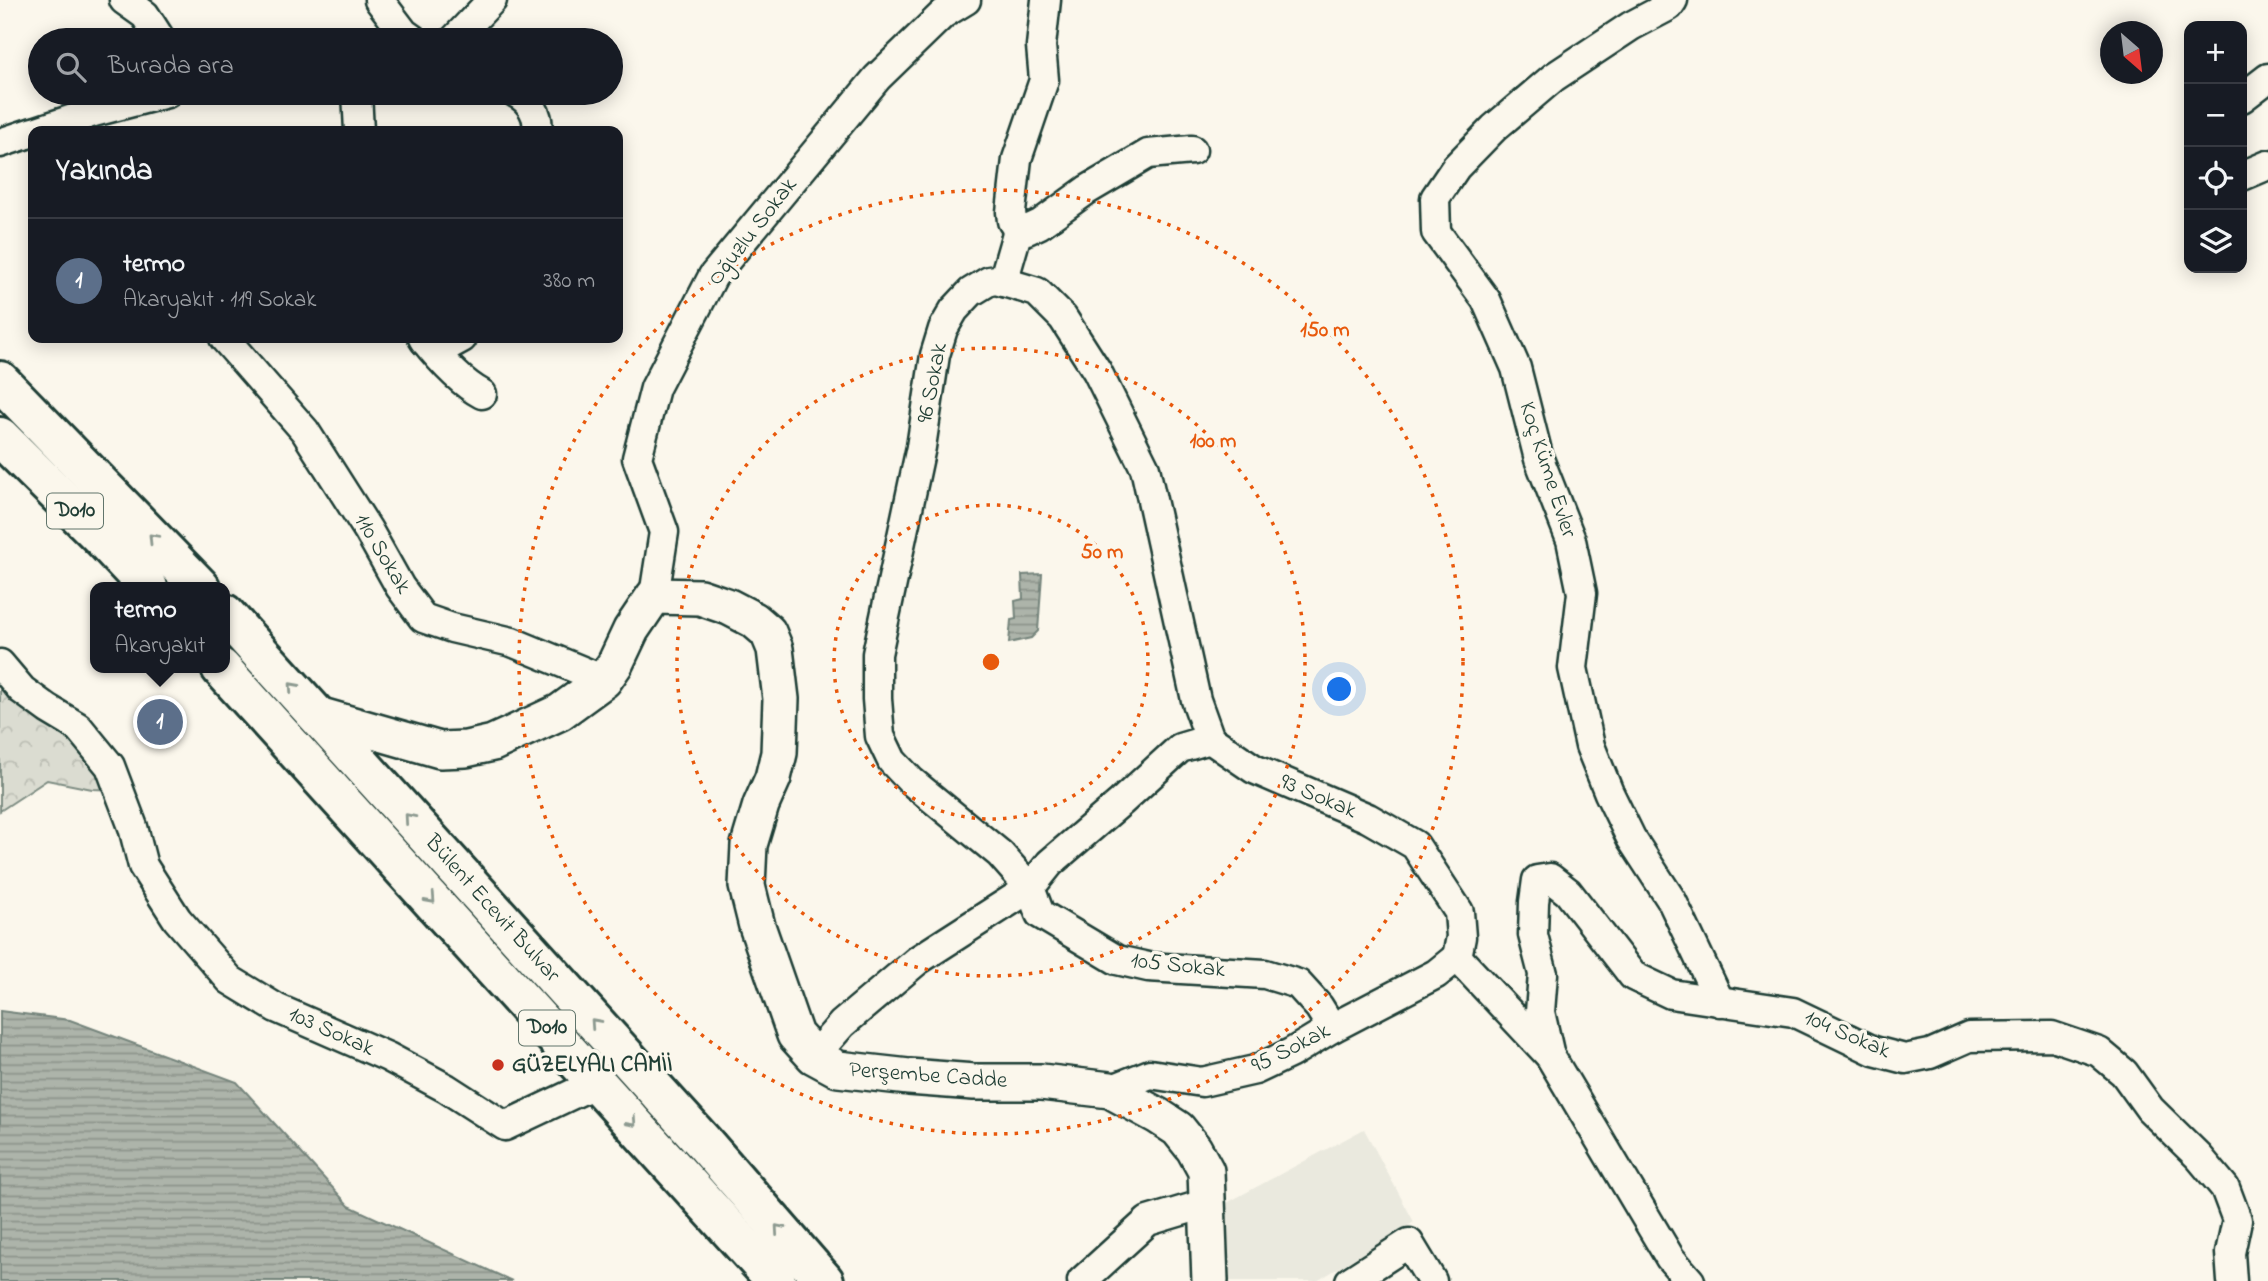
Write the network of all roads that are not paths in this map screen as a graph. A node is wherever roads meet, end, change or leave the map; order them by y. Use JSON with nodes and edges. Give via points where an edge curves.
{"nodes":[{"id":1,"x":124,"y":0,"type":"edge"},
{"id":2,"x":379,"y":0,"type":"edge"},
{"id":3,"x":492,"y":0,"type":"edge"},
{"id":4,"x":966,"y":0,"type":"edge"},
{"id":5,"x":1046,"y":0,"type":"edge"},
{"id":6,"x":1673,"y":0,"type":"edge"},
{"id":7,"x":153,"y":28,"type":"edge"},
{"id":8,"x":400,"y":28,"type":"edge"},
{"id":9,"x":465,"y":28,"type":"edge"},
{"id":10,"x":2268,"y":78,"type":"edge"},
{"id":11,"x":2247,"y":94,"type":"edge"},
{"id":12,"x":138,"y":105,"type":"edge"},
{"id":13,"x":358,"y":105,"type":"edge"},
{"id":14,"x":530,"y":105,"type":"edge"},
{"id":15,"x":97,"y":122,"type":"edge"},
{"id":16,"x":72,"y":126,"type":"edge"},
{"id":17,"x":359,"y":126,"type":"edge"},
{"id":18,"x":539,"y":126,"type":"edge"},
{"id":19,"x":28,"y":134,"type":"edge"},
{"id":20,"x":0,"y":143,"type":"edge"},
{"id":21,"x":1192,"y":150,"type":"dead end"},
{"id":22,"x":2268,"y":165,"type":"edge"},
{"id":23,"x":2247,"y":174,"type":"edge"},
{"id":24,"x":1018,"y":230,"type":"junction"},
{"id":25,"x":1003,"y":282,"type":"junction"},
{"id":26,"x":228,"y":343,"type":"edge"},
{"id":27,"x":427,"y":343,"type":"edge"},
{"id":28,"x":0,"y":381,"type":"edge"},
{"id":29,"x":482,"y":394,"type":"dead end"},
{"id":30,"x":0,"y":437,"type":"edge"},
{"id":31,"x":143,"y":582,"type":"edge"},
{"id":32,"x":195,"y":582,"type":"edge"},
{"id":33,"x":654,"y":596,"type":"junction"},
{"id":34,"x":230,"y":619,"type":"edge"},
{"id":35,"x":0,"y":664,"type":"edge"},
{"id":36,"x":225,"y":673,"type":"edge"},
{"id":37,"x":604,"y":680,"type":"junction"},
{"id":38,"x":318,"y":715,"type":"junction"},
{"id":39,"x":1210,"y":739,"type":"junction"},
{"id":40,"x":1030,"y":888,"type":"junction"},
{"id":41,"x":1457,"y":957,"type":"junction"},
{"id":42,"x":1720,"y":1002,"type":"junction"},
{"id":43,"x":1332,"y":1028,"type":"junction"},
{"id":44,"x":814,"y":1056,"type":"junction"},
{"id":45,"x":1550,"y":1056,"type":"junction"},
{"id":46,"x":596,"y":1083,"type":"junction"},
{"id":47,"x":1110,"y":1090,"type":"junction"},
{"id":48,"x":1208,"y":1203,"type":"junction"},
{"id":49,"x":776,"y":1281,"type":"edge"},
{"id":50,"x":824,"y":1281,"type":"edge"},
{"id":51,"x":1082,"y":1281,"type":"edge"},
{"id":52,"x":1210,"y":1281,"type":"edge"},
{"id":53,"x":1350,"y":1281,"type":"edge"},
{"id":54,"x":1432,"y":1281,"type":"edge"},
{"id":55,"x":1690,"y":1281,"type":"edge"},
{"id":56,"x":2232,"y":1281,"type":"edge"}],
"edges":[{"from":1,"to":7,"type":"street","via":[[145,15]]},
{"from":2,"to":8,"type":"street"},
{"from":3,"to":9,"type":"street"},
{"from":4,"to":33,"type":"street","name":"Oğuzlu Sokak","via":[[943,14],[877,78],[713,276],[655,388],[637,458],[664,532]]},
{"from":5,"to":24,"type":"street","via":[[1041,46],[1044,80],[1017,159],[1011,212]]},
{"from":6,"to":42,"type":"street","name":"Koç Küme Evler","via":[[1554,77],[1494,128],[1456,167],[1435,198],[1436,232],[1486,300],[1516,368],[1539,459],[1571,540],[1581,593],[1573,668],[1590,746],[1631,838],[1672,901]]},
{"from":10,"to":11,"type":"street"},
{"from":12,"to":15,"type":"street"},
{"from":13,"to":17,"type":"street"},
{"from":14,"to":18,"type":"street"},
{"from":15,"to":16,"type":"street"},
{"from":19,"to":20,"type":"street"},
{"from":21,"to":24,"type":"street","via":[[1148,154],[1040,224]]},
{"from":22,"to":23,"type":"street"},
{"from":24,"to":25,"type":"street"},
{"from":25,"to":39,"type":"street","via":[[1037,292],[1063,318],[1097,372],[1145,468],[1196,700]]},
{"from":25,"to":40,"type":"street","name":"96 Sokak","via":[[989,281],[962,301],[943,330],[935,355],[921,447],[877,654],[877,699],[880,736],[892,761],[1000,854]]},
{"from":26,"to":37,"type":"street","name":"110 Sokak","via":[[305,431],[423,618],[512,642]]},
{"from":27,"to":29,"type":"street","via":[[467,386]]},
{"from":32,"to":28,"type":"highway","one_way":true},
{"from":30,"to":31,"type":"highway","number":"D010"},
{"from":33,"to":37,"type":"main road"},
{"from":33,"to":44,"type":"main road","name":"Perşembe Cadde","via":[[699,597],[729,607],[768,632],[775,649],[779,753],[749,845],[747,886],[795,1035]]},
{"from":38,"to":34,"type":"highway","name":"Bülent Ecevit Bulvar","one_way":true},
{"from":35,"to":46,"type":"street","name":"103 Sokak","via":[[22,690],[78,727],[110,766],[143,866],[177,919],[230,980],[276,1007],[388,1057],[505,1126]]},
{"from":36,"to":46,"type":"highway","name":"Bülent Ecevit Bulvar","number":"D010","one_way":true},
{"from":37,"to":38,"type":"main road","via":[[559,712],[493,743],[466,749],[440,750]]},
{"from":50,"to":38,"type":"highway","name":"Bülent Ecevit Bulvar","one_way":true},
{"from":39,"to":40,"type":"street","via":[[1181,748],[1050,863]]},
{"from":39,"to":41,"type":"street","name":"93 Sokak","via":[[1254,769],[1368,818],[1415,845],[1459,912]]},
{"from":40,"to":43,"type":"street","name":"105 Sokak","via":[[1040,914],[1117,960],[1149,967],[1265,974],[1298,984]]},
{"from":40,"to":44,"type":"street","via":[[918,960],[842,1024]]},
{"from":41,"to":43,"type":"street","name":"95 Sokak","via":[[1436,974]]},
{"from":41,"to":45,"type":"street"},
{"from":42,"to":45,"type":"street","name":"104 Sokak","via":[[1671,994],[1633,976],[1568,892],[1550,877],[1537,880],[1534,935],[1543,974],[1540,1012]]},
{"from":42,"to":56,"type":"street","name":"104 Sokak","via":[[1793,1012],[1874,1051],[1905,1059],[1969,1037],[2003,1035],[2052,1036],[2099,1052],[2124,1073],[2150,1109],[2225,1188],[2237,1220],[2230,1253]]},
{"from":43,"to":47,"type":"street","name":"95 Sokak","via":[[1255,1070],[1202,1082],[1150,1074]]},
{"from":44,"to":47,"type":"main road","name":"Perşembe Cadde","via":[[838,1069]]},
{"from":45,"to":55,"type":"street","via":[[1670,1258]]},
{"from":46,"to":49,"type":"highway","name":"Bülent Ecevit Bulvar","number":"D010","one_way":true},
{"from":47,"to":48,"type":"main road","name":"Perşembe Cadde","via":[[1178,1129],[1206,1171]]},
{"from":48,"to":51,"type":"street","via":[[1148,1221]]},
{"from":48,"to":52,"type":"main road","name":"Perşembe Cadde"},
{"from":53,"to":54,"type":"street","via":[[1409,1243]]}]}
